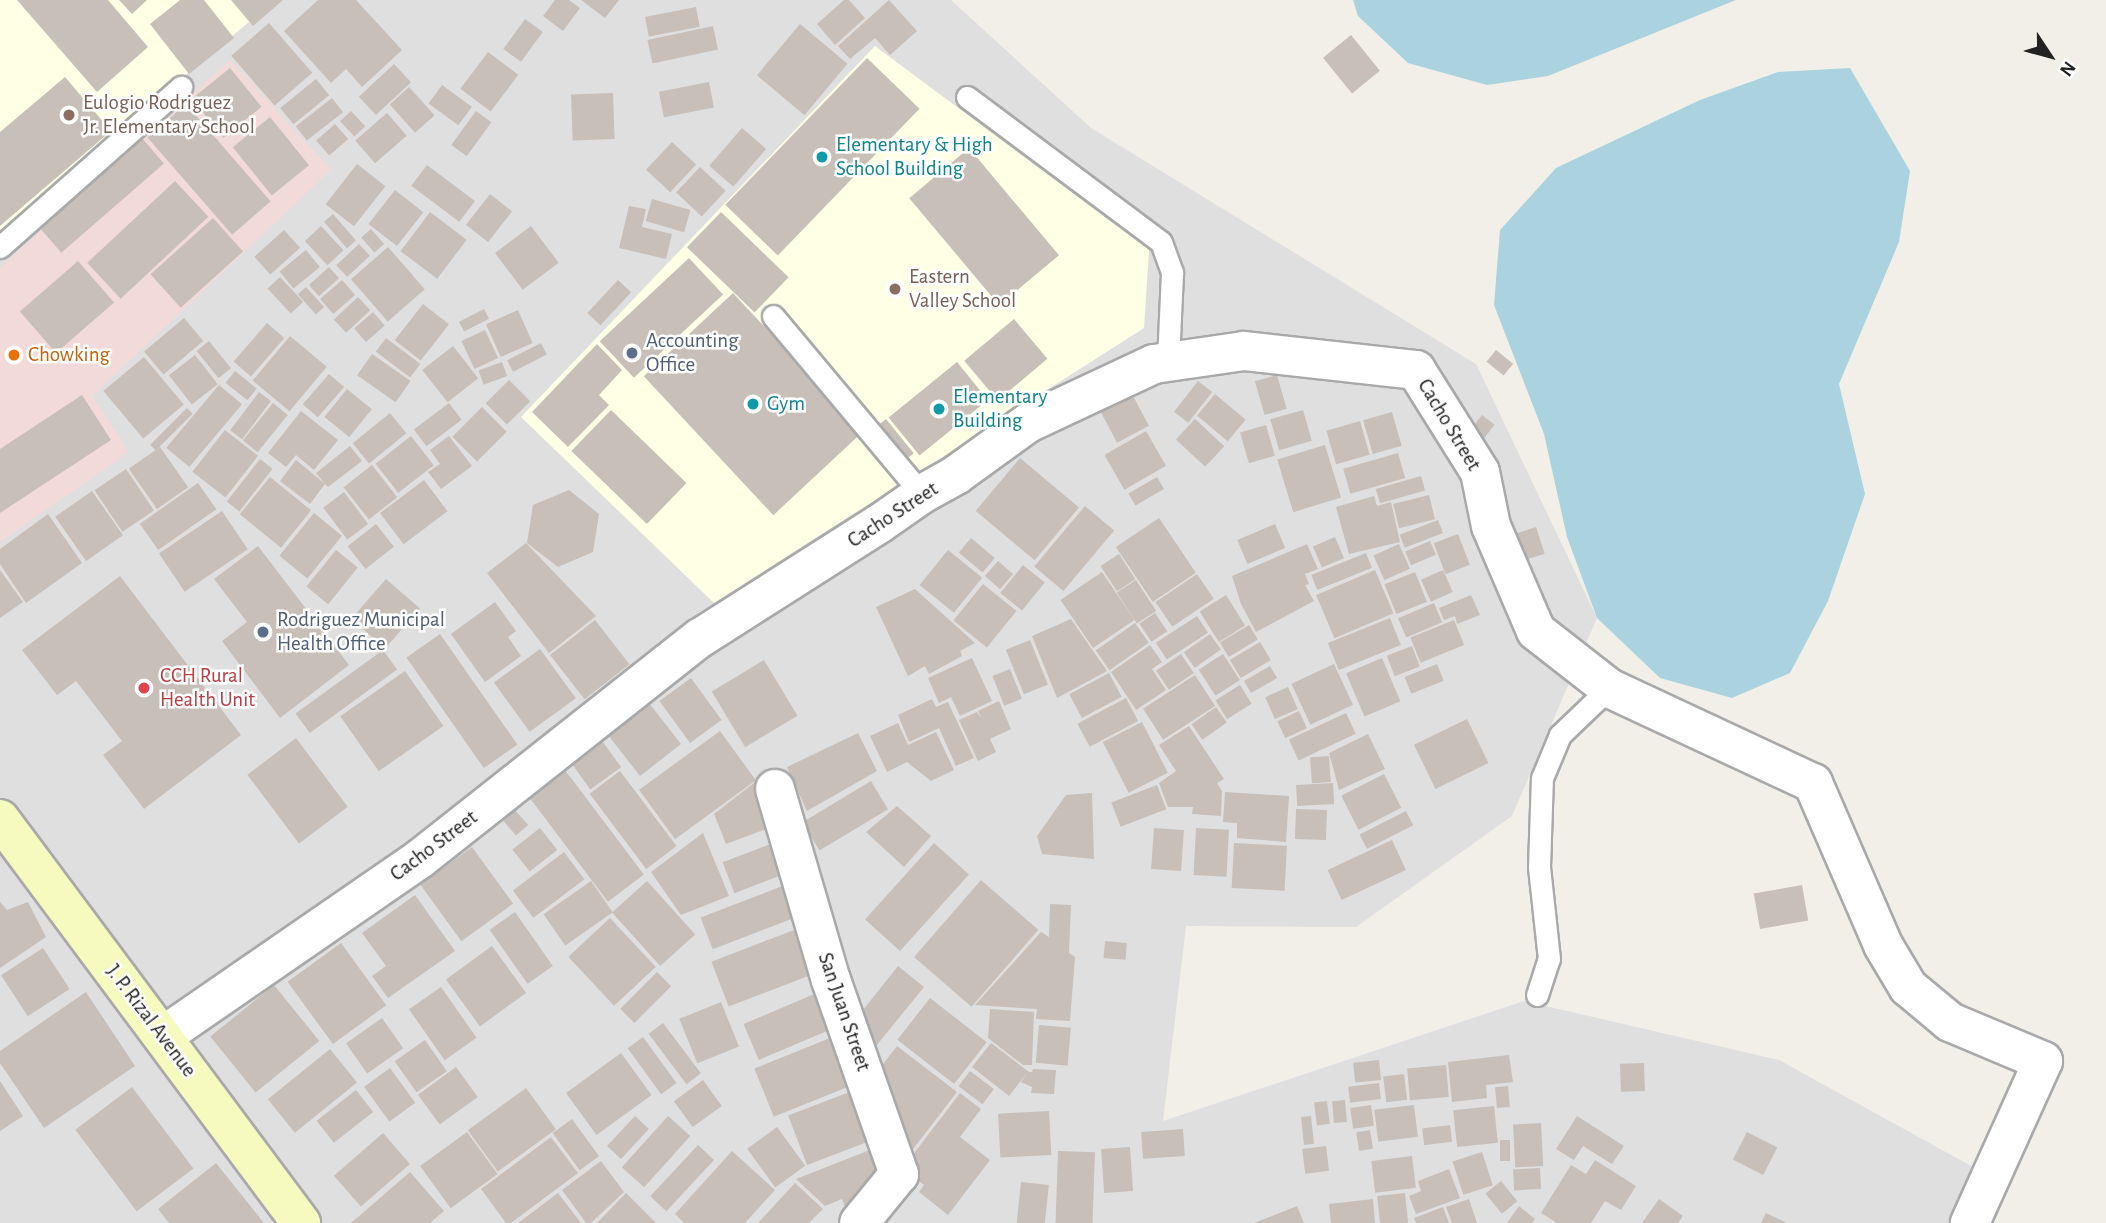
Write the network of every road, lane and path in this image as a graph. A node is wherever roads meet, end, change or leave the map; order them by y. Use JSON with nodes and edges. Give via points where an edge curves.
{"nodes":[{"id":1,"x":181,"y":87,"type":"dead end"},
{"id":2,"x":967,"y":97,"type":"dead end"},
{"id":3,"x":0,"y":247,"type":"edge"},
{"id":4,"x":773,"y":316,"type":"dead end"},
{"id":5,"x":1168,"y":362,"type":"junction"},
{"id":6,"x":922,"y":494,"type":"junction"},
{"id":7,"x":1609,"y":688,"type":"junction"},
{"id":8,"x":775,"y":789,"type":"dead end"},
{"id":9,"x":0,"y":819,"type":"edge"},
{"id":10,"x":1537,"y":995,"type":"dead end"},
{"id":11,"x":163,"y":1036,"type":"junction"},
{"id":12,"x":301,"y":1223,"type":"edge"},
{"id":13,"x":859,"y":1223,"type":"edge"},
{"id":14,"x":1970,"y":1223,"type":"edge"}],
"edges":[{"from":1,"to":3,"type":"lane"},
{"from":2,"to":5,"type":"lane","via":[[1161,242],[1172,273]]},
{"from":4,"to":6,"type":"lane"},
{"from":5,"to":6,"type":"street","name":"Cacho Street","via":[[1047,412]]},
{"from":5,"to":7,"type":"street","name":"Cacho Street","via":[[1244,352],[1416,370],[1480,472],[1491,526],[1536,631]]},
{"from":6,"to":11,"type":"street","name":"Cacho Street","via":[[700,638],[421,858]]},
{"from":7,"to":10,"type":"lane","via":[[1560,735],[1542,778],[1539,867],[1549,959]]},
{"from":7,"to":14,"type":"street","via":[[1813,783],[1883,945],[1908,987],[1950,1022],[2043,1061]]},
{"from":8,"to":13,"type":"street","name":"San Juan Street","via":[[831,981],[899,1174]]},
{"from":9,"to":11,"type":"main road","name":"J. P. Rizal Avenue"},
{"from":11,"to":12,"type":"main road","name":"J. P. Rizal Avenue"}]}
